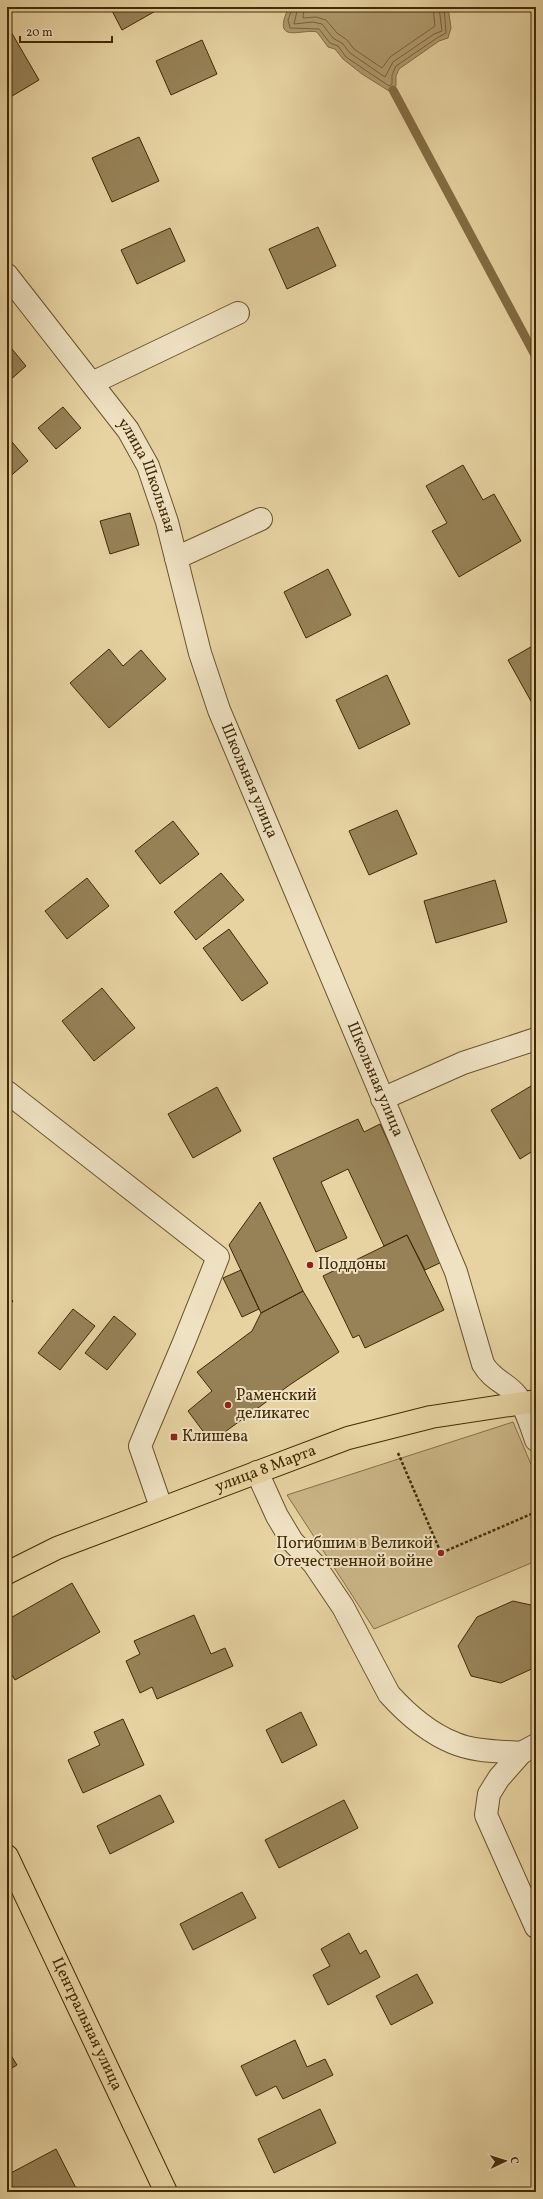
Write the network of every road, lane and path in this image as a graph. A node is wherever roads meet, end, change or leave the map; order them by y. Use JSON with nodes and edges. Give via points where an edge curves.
{"nodes":[{"id":1,"x":7,"y":275,"type":"edge"},
{"id":2,"x":238,"y":313,"type":"dead end"},
{"id":3,"x":92,"y":383,"type":"junction"},
{"id":4,"x":261,"y":519,"type":"dead end"},
{"id":5,"x":176,"y":558,"type":"junction"},
{"id":6,"x":219,"y":710,"type":"joint"},
{"id":7,"x":536,"y":1039,"type":"edge"},
{"id":8,"x":7,"y":1092,"type":"edge"},
{"id":9,"x":382,"y":1099,"type":"junction"},
{"id":10,"x":529,"y":1402,"type":"edge"},
{"id":11,"x":388,"y":1428,"type":"junction"},
{"id":12,"x":536,"y":1440,"type":"edge"},
{"id":13,"x":258,"y":1472,"type":"junction"},
{"id":14,"x":161,"y":1508,"type":"junction"},
{"id":15,"x":536,"y":1512,"type":"edge"},
{"id":16,"x":7,"y":1573,"type":"edge"},
{"id":17,"x":529,"y":1749,"type":"edge"},
{"id":18,"x":7,"y":1856,"type":"edge"},
{"id":19,"x":536,"y":1927,"type":"edge"},
{"id":20,"x":166,"y":2192,"type":"edge"}],
"edges":[{"from":1,"to":3,"type":"street","name":"улица Школьная"},
{"from":2,"to":3,"type":"street"},
{"from":3,"to":5,"type":"street","name":"улица Школьная","via":[[128,430],[148,466]]},
{"from":4,"to":5,"type":"street"},
{"from":5,"to":6,"type":"street","name":"улица Школьная","via":[[200,653]]},
{"from":6,"to":9,"type":"street","name":"Школьная улица"},
{"from":7,"to":9,"type":"street","via":[[463,1063]]},
{"from":8,"to":14,"type":"street","via":[[218,1257],[140,1446]]},
{"from":9,"to":10,"type":"street","name":"Школьная улица","via":[[456,1272],[483,1364],[492,1377]]},
{"from":10,"to":11,"type":"main road","name":"улица 8 Марта","via":[[430,1417]]},
{"from":10,"to":12,"type":"street","name":"Школьная улица"},
{"from":11,"to":13,"type":"main road","name":"улица 8 Марта","via":[[348,1438]]},
{"from":11,"to":15,"type":"path","via":[[441,1553]]},
{"from":13,"to":14,"type":"main road","name":"улица 8 Марта"},
{"from":13,"to":17,"type":"street","via":[[276,1516],[292,1541],[314,1564],[343,1607],[388,1694],[400,1707],[440,1736],[456,1744],[479,1750]]},
{"from":14,"to":16,"type":"main road","name":"улица 8 Марта","via":[[57,1548]]},
{"from":17,"to":19,"type":"street","via":[[499,1778],[486,1803],[486,1815]]},
{"from":18,"to":20,"type":"main road","name":"Центральная улица"}]}
